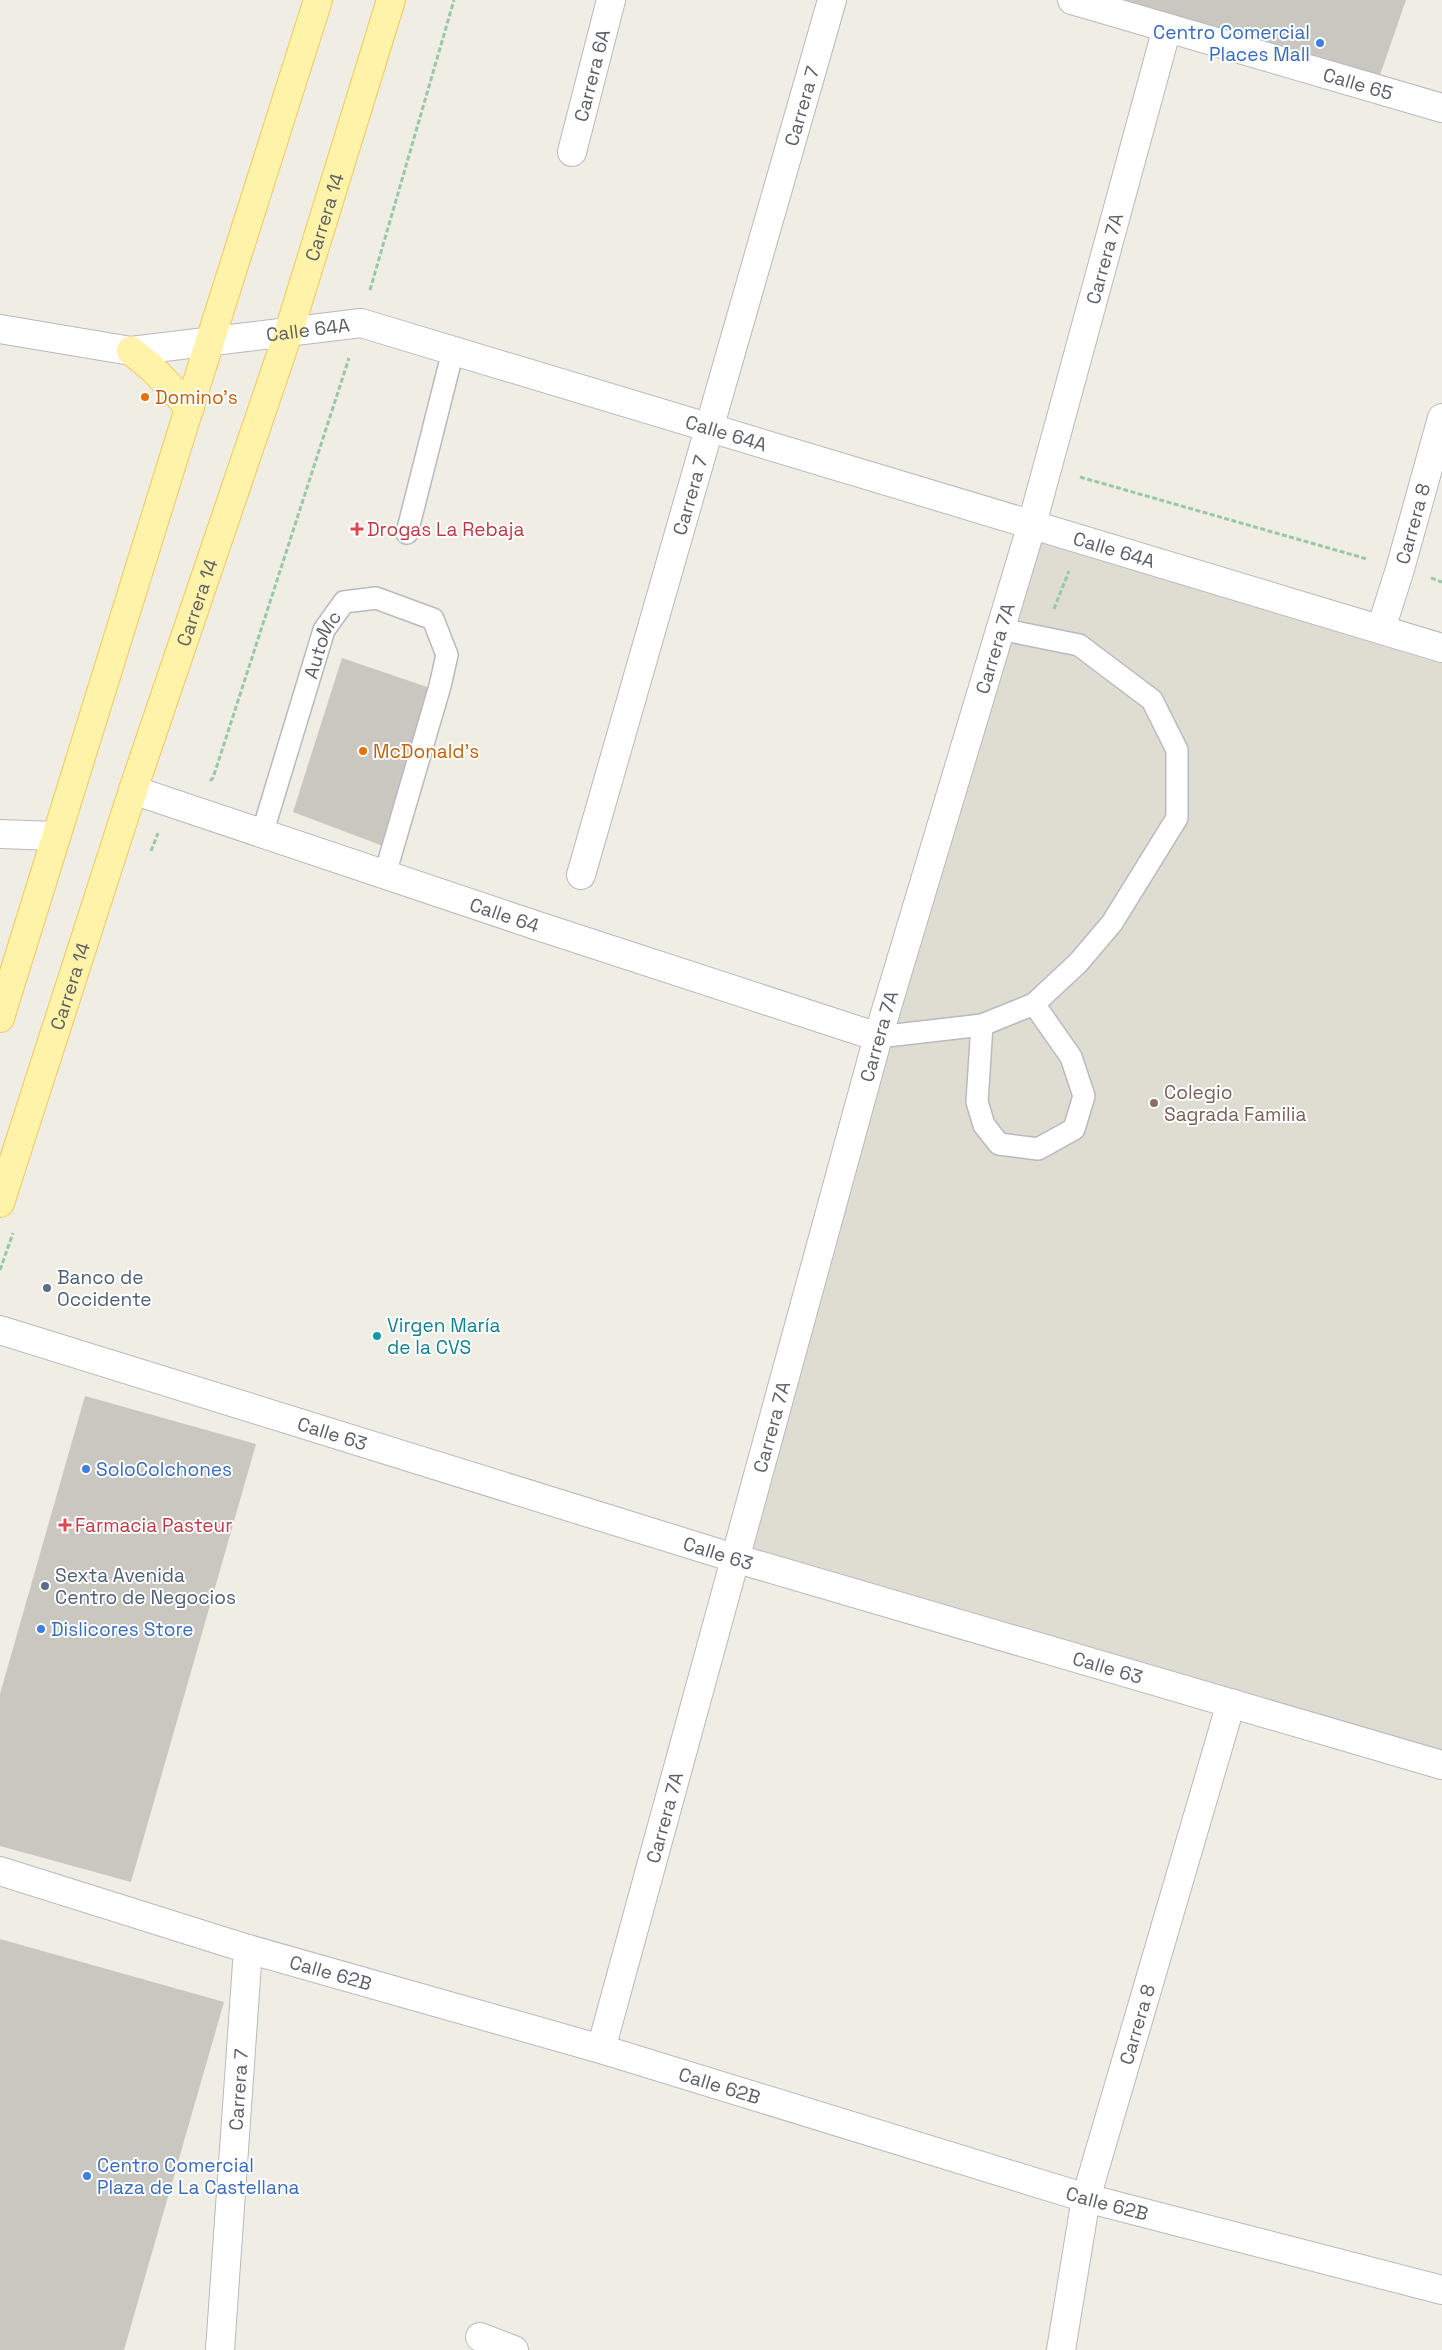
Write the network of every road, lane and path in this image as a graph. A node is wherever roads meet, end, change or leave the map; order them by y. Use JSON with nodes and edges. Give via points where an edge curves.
{"nodes":[{"id":1,"x":318,"y":0,"type":"edge"},
{"id":2,"x":391,"y":0,"type":"edge"},
{"id":3,"x":454,"y":0,"type":"edge"},
{"id":4,"x":611,"y":0,"type":"edge"},
{"id":5,"x":832,"y":0,"type":"edge"},
{"id":6,"x":1072,"y":0,"type":"edge"},
{"id":7,"x":1167,"y":28,"type":"junction"},
{"id":8,"x":1442,"y":108,"type":"edge"},
{"id":9,"x":572,"y":152,"type":"dead end"},
{"id":10,"x":361,"y":323,"type":"junction"},
{"id":11,"x":0,"y":330,"type":"edge"},
{"id":12,"x":289,"y":331,"type":"junction"},
{"id":13,"x":210,"y":341,"type":"junction"},
{"id":14,"x":131,"y":351,"type":"junction"},
{"id":15,"x":452,"y":351,"type":"junction"},
{"id":16,"x":190,"y":408,"type":"junction"},
{"id":17,"x":1442,"y":418,"type":"edge"},
{"id":18,"x":709,"y":426,"type":"junction"},
{"id":19,"x":1048,"y":467,"type":"junction"},
{"id":20,"x":1032,"y":524,"type":"junction"},
{"id":21,"x":407,"y":533,"type":"dead end"},
{"id":22,"x":1400,"y":568,"type":"junction"},
{"id":23,"x":1442,"y":582,"type":"edge"},
{"id":24,"x":1000,"y":629,"type":"junction"},
{"id":25,"x":1381,"y":629,"type":"junction"},
{"id":26,"x":1442,"y":648,"type":"edge"},
{"id":27,"x":133,"y":790,"type":"junction"},
{"id":28,"x":184,"y":806,"type":"junction"},
{"id":29,"x":0,"y":834,"type":"edge"},
{"id":30,"x":262,"y":834,"type":"junction"},
{"id":31,"x":56,"y":836,"type":"junction"},
{"id":32,"x":149,"y":859,"type":"dead end"},
{"id":33,"x":385,"y":874,"type":"junction"},
{"id":34,"x":581,"y":875,"type":"dead end"},
{"id":35,"x":1034,"y":1004,"type":"junction"},
{"id":36,"x":0,"y":1018,"type":"edge"},
{"id":37,"x":982,"y":1025,"type":"junction"},
{"id":38,"x":878,"y":1037,"type":"junction"},
{"id":39,"x":0,"y":1203,"type":"edge"},
{"id":40,"x":14,"y":1233,"type":"dead end"},
{"id":41,"x":0,"y":1270,"type":"edge"},
{"id":42,"x":0,"y":1330,"type":"edge"},
{"id":43,"x":734,"y":1558,"type":"junction"},
{"id":44,"x":1231,"y":1703,"type":"junction"},
{"id":45,"x":1442,"y":1764,"type":"edge"},
{"id":46,"x":0,"y":1871,"type":"edge"},
{"id":47,"x":248,"y":1949,"type":"junction"},
{"id":48,"x":601,"y":2049,"type":"junction"},
{"id":49,"x":1086,"y":2198,"type":"junction"},
{"id":50,"x":1442,"y":2290,"type":"edge"},
{"id":51,"x":480,"y":2337,"type":"dead end"},
{"id":52,"x":220,"y":2350,"type":"edge"},
{"id":53,"x":514,"y":2350,"type":"edge"},
{"id":54,"x":1060,"y":2350,"type":"edge"}],
"edges":[{"from":1,"to":13,"type":"main road"},
{"from":2,"to":12,"type":"main road","name":"Carrera 14"},
{"from":3,"to":10,"type":"path"},
{"from":4,"to":9,"type":"street","name":"Carrera 6A"},
{"from":5,"to":18,"type":"street","name":"Carrera 7"},
{"from":6,"to":7,"type":"street","name":"Calle 65"},
{"from":7,"to":8,"type":"street","name":"Calle 65"},
{"from":7,"to":19,"type":"street","name":"Carrera 7A"},
{"from":10,"to":12,"type":"street","name":"Calle 64A"},
{"from":10,"to":15,"type":"street","name":"Calle 64A"},
{"from":10,"to":28,"type":"path","via":[[213,778]]},
{"from":11,"to":14,"type":"street","name":"Calle 64A"},
{"from":12,"to":13,"type":"street","name":"Calle 64A"},
{"from":12,"to":27,"type":"main road","name":"Carrera 14"},
{"from":13,"to":14,"type":"street","name":"Calle 64A"},
{"from":13,"to":16,"type":"main road"},
{"from":14,"to":16,"type":"main road"},
{"from":15,"to":18,"type":"street","name":"Calle 64A"},
{"from":15,"to":21,"type":"lane"},
{"from":16,"to":31,"type":"main road"},
{"from":17,"to":22,"type":"street","name":"Carrera 8"},
{"from":18,"to":20,"type":"street","name":"Calle 64A"},
{"from":18,"to":34,"type":"street","name":"Carrera 7"},
{"from":19,"to":20,"type":"street","name":"Carrera 7A"},
{"from":19,"to":22,"type":"path"},
{"from":20,"to":24,"type":"street","name":"Carrera 7A"},
{"from":20,"to":25,"type":"street","name":"Calle 64A"},
{"from":22,"to":23,"type":"path"},
{"from":22,"to":25,"type":"street","name":"Carrera 8"},
{"from":24,"to":35,"type":"lane","via":[[1079,646],[1152,700],[1177,750],[1177,818],[1112,923],[1078,963]]},
{"from":24,"to":38,"type":"street","name":"Carrera 7A"},
{"from":25,"to":26,"type":"street","name":"Calle 64A"},
{"from":27,"to":28,"type":"street","name":"Calle 64"},
{"from":27,"to":39,"type":"main road","name":"Carrera 14"},
{"from":28,"to":30,"type":"street","name":"Calle 64"},
{"from":28,"to":32,"type":"path","via":[[159,831]]},
{"from":29,"to":31,"type":"street"},
{"from":30,"to":33,"type":"street","name":"Calle 64"},
{"from":30,"to":33,"type":"lane","name":"AutoMc","via":[[324,630],[344,602],[376,598],[432,619],[447,655]]},
{"from":31,"to":36,"type":"main road"},
{"from":33,"to":38,"type":"street","name":"Calle 64"},
{"from":35,"to":37,"type":"lane"},
{"from":35,"to":37,"type":"lane","via":[[1071,1057],[1084,1096],[1074,1129],[1038,1149],[999,1144],[984,1125],[978,1102]]},
{"from":37,"to":38,"type":"lane"},
{"from":38,"to":43,"type":"street","name":"Carrera 7A"},
{"from":40,"to":41,"type":"path"},
{"from":42,"to":43,"type":"street","name":"Calle 63"},
{"from":43,"to":44,"type":"street","name":"Calle 63"},
{"from":43,"to":48,"type":"street","name":"Carrera 7A"},
{"from":44,"to":45,"type":"street","name":"Calle 63"},
{"from":44,"to":49,"type":"street","name":"Carrera 8"},
{"from":46,"to":47,"type":"street","name":"Calle 62B"},
{"from":47,"to":48,"type":"street","name":"Calle 62B"},
{"from":47,"to":52,"type":"street","name":"Carrera 7"},
{"from":48,"to":49,"type":"street","name":"Calle 62B"},
{"from":49,"to":50,"type":"street","name":"Calle 62B"},
{"from":49,"to":54,"type":"street","name":"Carrera 8"},
{"from":51,"to":53,"type":"street"}]}
